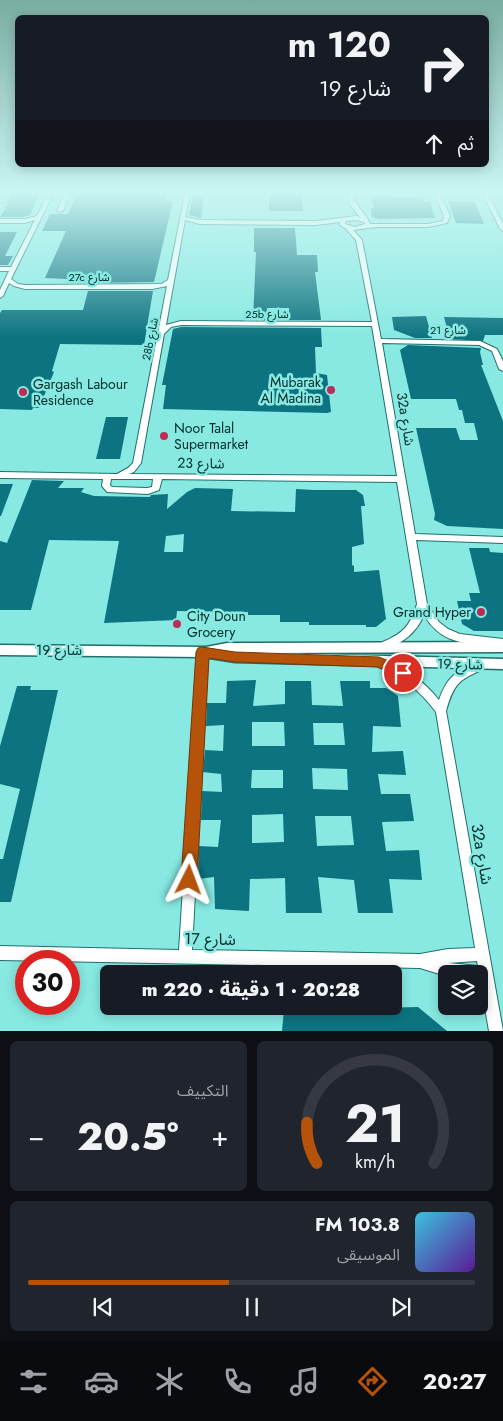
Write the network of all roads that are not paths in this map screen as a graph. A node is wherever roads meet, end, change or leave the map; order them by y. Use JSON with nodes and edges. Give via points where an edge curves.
{"nodes":[{"id":1,"x":26,"y":242,"type":"edge"},
{"id":2,"x":178,"y":242,"type":"edge"},
{"id":3,"x":358,"y":242,"type":"edge"},
{"id":4,"x":0,"y":269,"type":"edge"},
{"id":5,"x":13,"y":269,"type":"junction"},
{"id":6,"x":0,"y":278,"type":"edge"},
{"id":7,"x":8,"y":279,"type":"junction"},
{"id":8,"x":171,"y":282,"type":"junction"},
{"id":9,"x":0,"y":296,"type":"edge"},
{"id":10,"x":375,"y":324,"type":"junction"},
{"id":11,"x":162,"y":333,"type":"junction"},
{"id":12,"x":378,"y":341,"type":"junction"},
{"id":13,"x":503,"y":369,"type":"edge"},
{"id":14,"x":0,"y":475,"type":"edge"},
{"id":15,"x":107,"y":476,"type":"junction"},
{"id":16,"x":116,"y":476,"type":"junction"},
{"id":17,"x":158,"y":476,"type":"junction"},
{"id":18,"x":401,"y":479,"type":"junction"},
{"id":19,"x":411,"y":537,"type":"junction"},
{"id":20,"x":503,"y":540,"type":"edge"},
{"id":21,"x":422,"y":604,"type":"junction"},
{"id":22,"x":503,"y":643,"type":"edge"},
{"id":23,"x":380,"y":647,"type":"junction"},
{"id":24,"x":503,"y":647,"type":"edge"},
{"id":25,"x":0,"y":650,"type":"edge"},
{"id":26,"x":205,"y":652,"type":"junction"},
{"id":27,"x":379,"y":662,"type":"junction"},
{"id":28,"x":484,"y":664,"type":"junction"},
{"id":29,"x":503,"y":664,"type":"edge"},
{"id":30,"x":441,"y":711,"type":"junction"},
{"id":31,"x":0,"y":953,"type":"edge"},
{"id":32,"x":483,"y":954,"type":"junction"},
{"id":33,"x":184,"y":956,"type":"junction"},
{"id":34,"x":420,"y":961,"type":"junction"},
{"id":35,"x":485,"y":965,"type":"edge"},
{"id":36,"x":438,"y":967,"type":"edge"},
{"id":37,"x":488,"y":985,"type":"edge"},
{"id":38,"x":496,"y":1031,"type":"edge"}],
"edges":[{"from":1,"to":5,"type":"street"},
{"from":2,"to":8,"type":"street","name":"28b شارع"},
{"from":3,"to":10,"type":"street","name":"32a شارع"},
{"from":4,"to":5,"type":"street"},
{"from":5,"to":7,"type":"street"},
{"from":6,"to":7,"type":"street","name":"27c شارع"},
{"from":7,"to":8,"type":"street","name":"27c شارع","via":[[18,286],[35,287],[152,287]]},
{"from":7,"to":9,"type":"street"},
{"from":8,"to":11,"type":"street","name":"28b شارع"},
{"from":10,"to":11,"type":"street","name":"25b شارع","via":[[181,323]]},
{"from":10,"to":12,"type":"street","name":"32a شارع"},
{"from":11,"to":16,"type":"street","name":"28b شارع","via":[[137,463],[131,470]]},
{"from":12,"to":13,"type":"street","name":"شارع 21","via":[[480,343],[495,350]]},
{"from":12,"to":18,"type":"street","name":"32a شارع"},
{"from":14,"to":15,"type":"street","name":"شارع 23"},
{"from":15,"to":16,"type":"street","name":"شارع 23"},
{"from":15,"to":17,"type":"street","via":[[106,486],[110,490],[148,491],[156,488]]},
{"from":16,"to":17,"type":"street","name":"شارع 23"},
{"from":17,"to":18,"type":"street","name":"شارع 23"},
{"from":18,"to":19,"type":"street","name":"32a شارع"},
{"from":19,"to":20,"type":"street"},
{"from":19,"to":21,"type":"street","name":"32a شارع"},
{"from":21,"to":22,"type":"street","name":"32a شارع","via":[[446,633]]},
{"from":21,"to":23,"type":"street","via":[[418,621],[411,629]]},
{"from":23,"to":24,"type":"street","name":"شارع 19"},
{"from":23,"to":26,"type":"street","name":"شارع 19","via":[[227,648]]},
{"from":25,"to":26,"type":"street","name":"شارع 19"},
{"from":26,"to":27,"type":"street","name":"شارع 19","via":[[235,657]]},
{"from":26,"to":33,"type":"street"},
{"from":27,"to":28,"type":"street","name":"شارع 19"},
{"from":27,"to":30,"type":"street","name":"32a شارع","via":[[417,682]]},
{"from":28,"to":29,"type":"street","name":"شارع 19"},
{"from":28,"to":30,"type":"street","name":"32a شارع","via":[[449,685]]},
{"from":30,"to":32,"type":"street","name":"32a شارع"},
{"from":31,"to":33,"type":"street","name":"شارع 17"},
{"from":32,"to":34,"type":"street","name":"شارع 17"},
{"from":32,"to":35,"type":"street","name":"32a شارع"},
{"from":33,"to":34,"type":"street","name":"شارع 17"},
{"from":34,"to":36,"type":"street","name":"شارع 17"},
{"from":37,"to":38,"type":"street","name":"32a شارع"}]}
